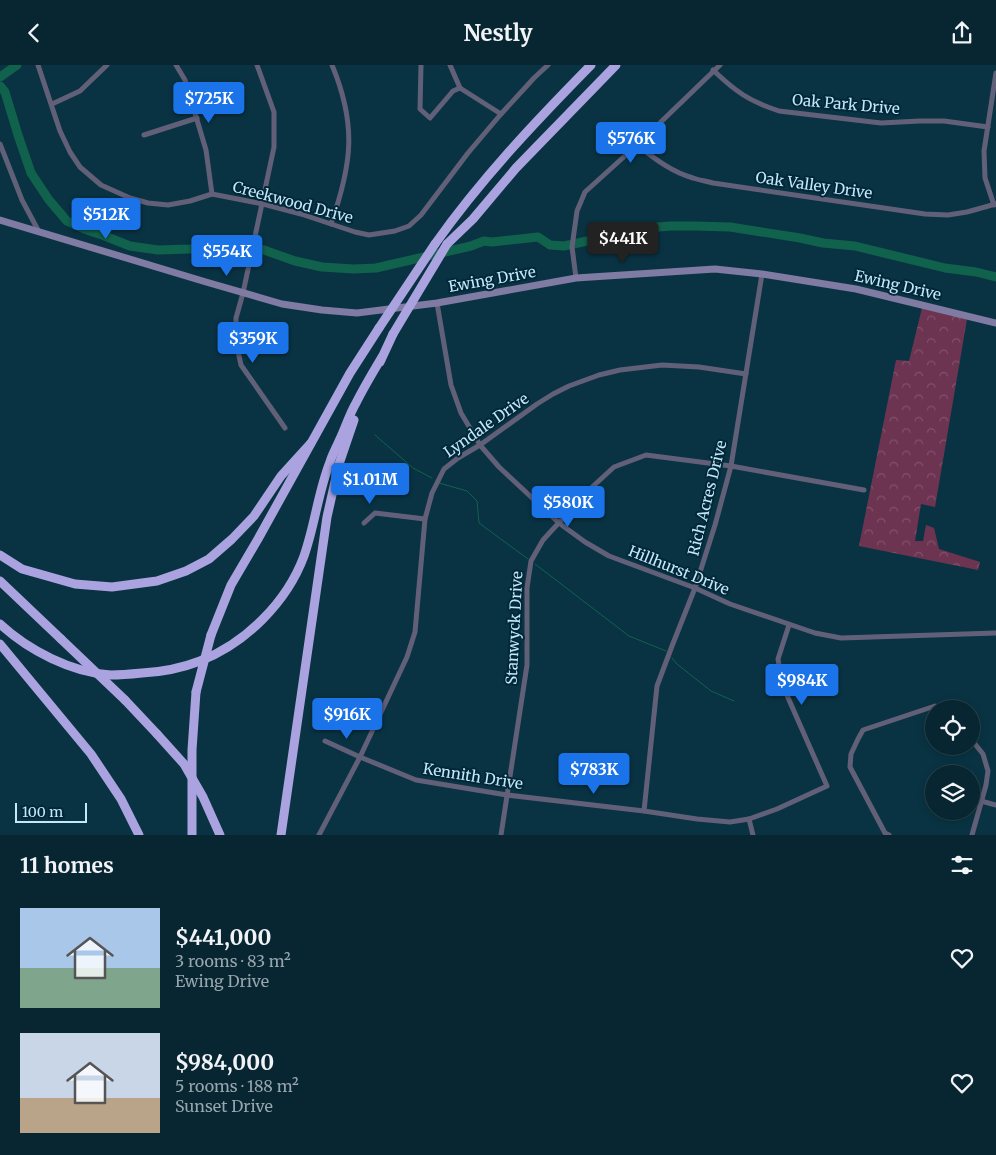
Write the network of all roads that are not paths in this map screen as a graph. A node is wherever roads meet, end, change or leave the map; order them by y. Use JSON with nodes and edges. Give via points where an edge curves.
{"nodes":[{"id":1,"x":38,"y":65,"type":"edge"},
{"id":2,"x":107,"y":65,"type":"edge"},
{"id":3,"x":176,"y":65,"type":"edge"},
{"id":4,"x":257,"y":65,"type":"edge"},
{"id":5,"x":332,"y":65,"type":"edge"},
{"id":6,"x":421,"y":65,"type":"edge"},
{"id":7,"x":450,"y":65,"type":"edge"},
{"id":8,"x":548,"y":65,"type":"edge"},
{"id":9,"x":590,"y":65,"type":"edge"},
{"id":10,"x":616,"y":65,"type":"edge"},
{"id":11,"x":720,"y":65,"type":"edge"},
{"id":12,"x":714,"y":70,"type":"junction"},
{"id":13,"x":996,"y":73,"type":"edge"},
{"id":14,"x":460,"y":88,"type":"junction"},
{"id":15,"x":52,"y":104,"type":"junction"},
{"id":16,"x":501,"y":114,"type":"junction"},
{"id":17,"x":197,"y":118,"type":"junction"},
{"id":18,"x":988,"y":127,"type":"junction"},
{"id":19,"x":144,"y":135,"type":"dead end"},
{"id":20,"x":0,"y":144,"type":"edge"},
{"id":21,"x":637,"y":145,"type":"junction"},
{"id":22,"x":212,"y":194,"type":"junction"},
{"id":23,"x":263,"y":204,"type":"junction"},
{"id":24,"x":995,"y":204,"type":"edge"},
{"id":25,"x":0,"y":220,"type":"edge"},
{"id":26,"x":331,"y":224,"type":"junction"},
{"id":27,"x":38,"y":230,"type":"junction"},
{"id":28,"x":762,"y":274,"type":"junction"},
{"id":29,"x":576,"y":278,"type":"junction"},
{"id":30,"x":243,"y":293,"type":"junction"},
{"id":31,"x":437,"y":303,"type":"junction"},
{"id":32,"x":996,"y":323,"type":"edge"},
{"id":33,"x":382,"y":357,"type":"junction"},
{"id":34,"x":746,"y":374,"type":"junction"},
{"id":35,"x":285,"y":428,"type":"dead end"},
{"id":36,"x":311,"y":443,"type":"junction"},
{"id":37,"x":480,"y":445,"type":"junction"},
{"id":38,"x":731,"y":466,"type":"junction"},
{"id":39,"x":864,"y":490,"type":"dead end"},
{"id":40,"x":425,"y":519,"type":"junction"},
{"id":41,"x":364,"y":523,"type":"dead end"},
{"id":42,"x":559,"y":523,"type":"junction"},
{"id":43,"x":0,"y":555,"type":"edge"},
{"id":44,"x":0,"y":581,"type":"edge"},
{"id":45,"x":695,"y":588,"type":"junction"},
{"id":46,"x":0,"y":624,"type":"edge"},
{"id":47,"x":789,"y":625,"type":"junction"},
{"id":48,"x":996,"y":633,"type":"edge"},
{"id":49,"x":0,"y":644,"type":"edge"},
{"id":50,"x":925,"y":709,"type":"edge"},
{"id":51,"x":325,"y":741,"type":"dead end"},
{"id":52,"x":980,"y":750,"type":"edge"},
{"id":53,"x":360,"y":757,"type":"junction"},
{"id":54,"x":507,"y":795,"type":"junction"},
{"id":55,"x":980,"y":801,"type":"joint"},
{"id":56,"x":996,"y":805,"type":"edge"},
{"id":57,"x":644,"y":811,"type":"junction"},
{"id":58,"x":749,"y":819,"type":"junction"},
{"id":59,"x":976,"y":820,"type":"edge"},
{"id":60,"x":139,"y":835,"type":"edge"},
{"id":61,"x":192,"y":835,"type":"edge"},
{"id":62,"x":220,"y":835,"type":"edge"},
{"id":63,"x":281,"y":835,"type":"edge"},
{"id":64,"x":319,"y":835,"type":"edge"},
{"id":65,"x":501,"y":835,"type":"edge"},
{"id":66,"x":752,"y":835,"type":"edge"},
{"id":67,"x":889,"y":835,"type":"edge"},
{"id":68,"x":972,"y":835,"type":"edge"}],
"edges":[{"from":1,"to":15,"type":"street","name":"Creekwood Drive"},
{"from":2,"to":15,"type":"street","via":[[80,91]]},
{"from":3,"to":17,"type":"street","via":[[185,80]]},
{"from":4,"to":23,"type":"street","via":[[274,112],[274,147]]},
{"from":5,"to":26,"type":"street","via":[[348,114],[349,153],[346,178]]},
{"from":6,"to":14,"type":"street","via":[[420,109],[430,117],[453,91]]},
{"from":7,"to":14,"type":"street"},
{"from":8,"to":16,"type":"street","name":"Creekwood Drive"},
{"from":9,"to":36,"type":"highway","bridge":true,"via":[[506,154],[456,213],[350,373]]},
{"from":10,"to":33,"type":"highway","bridge":true,"via":[[447,244]]},
{"from":11,"to":12,"type":"street"},
{"from":12,"to":18,"type":"street","name":"Oak Park Drive","via":[[745,97],[779,111],[881,123],[944,121]]},
{"from":12,"to":21,"type":"street"},
{"from":13,"to":18,"type":"street"},
{"from":14,"to":16,"type":"street"},
{"from":15,"to":22,"type":"street","name":"Creekwood Drive","via":[[70,152],[80,167],[101,185],[130,198],[168,205]]},
{"from":16,"to":26,"type":"street","name":"Creekwood Drive","via":[[421,215],[409,225],[369,235]]},
{"from":17,"to":19,"type":"street"},
{"from":17,"to":22,"type":"street","via":[[206,150]]},
{"from":18,"to":24,"type":"street","via":[[984,151],[985,178]]},
{"from":20,"to":27,"type":"street","via":[[22,200]]},
{"from":21,"to":24,"type":"street","name":"Oak Valley Drive","via":[[672,170],[712,183],[925,214],[948,215]]},
{"from":21,"to":29,"type":"street","via":[[585,192],[577,211],[572,247]]},
{"from":22,"to":23,"type":"street","name":"Creekwood Drive"},
{"from":23,"to":26,"type":"street","name":"Creekwood Drive"},
{"from":23,"to":30,"type":"street"},
{"from":25,"to":27,"type":"main road","name":"Ewing Drive"},
{"from":27,"to":30,"type":"main road","name":"Ewing Drive"},
{"from":28,"to":29,"type":"main road","name":"Ewing Drive","via":[[715,269]]},
{"from":28,"to":32,"type":"main road","name":"Ewing Drive","via":[[856,289]]},
{"from":28,"to":34,"type":"street","name":"Rich Acres Drive"},
{"from":29,"to":31,"type":"main road","name":"Ewing Drive"},
{"from":30,"to":31,"type":"main road","name":"Ewing Drive","via":[[282,304],[357,313]]},
{"from":30,"to":35,"type":"street","via":[[236,317],[236,342],[241,365]]},
{"from":31,"to":37,"type":"street","name":"Hillhurst Drive","via":[[451,385],[461,413]]},
{"from":33,"to":46,"type":"highway","via":[[355,403],[330,460],[303,557],[294,577],[276,605],[234,643],[212,656],[171,669],[110,675],[79,669],[46,655],[23,643]]},
{"from":33,"to":63,"type":"highway","via":[[355,419],[332,493]]},
{"from":34,"to":37,"type":"street","name":"Lyndale Drive","via":[[662,365],[599,375],[553,394]]},
{"from":34,"to":38,"type":"street","name":"Rich Acres Drive"},
{"from":36,"to":43,"type":"highway","via":[[232,539],[209,559],[186,571],[157,581],[112,587],[76,584],[22,569]]},
{"from":36,"to":61,"type":"highway","bridge":true,"via":[[231,585],[211,635],[196,692]]},
{"from":37,"to":40,"type":"street","name":"Lyndale Drive","via":[[444,469],[432,493]]},
{"from":37,"to":42,"type":"street","name":"Hillhurst Drive"},
{"from":38,"to":39,"type":"street","name":"Stanwyck Drive"},
{"from":38,"to":42,"type":"street","name":"Stanwyck Drive","via":[[646,455],[614,467]]},
{"from":38,"to":45,"type":"street","name":"Rich Acres Drive"},
{"from":40,"to":41,"type":"street","via":[[375,513]]},
{"from":40,"to":53,"type":"street","name":"Lyndale Drive","via":[[415,632],[407,657]]},
{"from":42,"to":45,"type":"street","name":"Hillhurst Drive","via":[[609,556]]},
{"from":42,"to":54,"type":"street","name":"Stanwyck Drive","via":[[543,540],[531,561],[527,588],[527,665]]},
{"from":44,"to":62,"type":"highway","bridge":true,"via":[[125,700],[184,764]]},
{"from":45,"to":47,"type":"street","name":"Hillhurst Drive"},
{"from":45,"to":57,"type":"street","name":"Rich Acres Drive","via":[[658,686]]},
{"from":47,"to":48,"type":"street","name":"Hillhurst Drive","via":[[841,638]]},
{"from":47,"to":58,"type":"street","name":"Kennith Drive","via":[[778,659],[782,684],[827,785]]},
{"from":49,"to":60,"type":"highway","via":[[91,754],[121,799]]},
{"from":50,"to":67,"type":"street","via":[[863,731],[851,755],[850,767]]},
{"from":51,"to":53,"type":"street","name":"Kennith Drive"},
{"from":52,"to":55,"type":"street","via":[[988,771]]},
{"from":53,"to":54,"type":"street","name":"Kennith Drive","via":[[416,780]]},
{"from":53,"to":64,"type":"street","name":"Lyndale Drive"},
{"from":54,"to":57,"type":"street","name":"Kennith Drive"},
{"from":54,"to":65,"type":"street","name":"Stanwyck Drive"},
{"from":55,"to":56,"type":"street"},
{"from":57,"to":58,"type":"street","name":"Kennith Drive","via":[[730,822]]},
{"from":58,"to":66,"type":"street"},
{"from":59,"to":68,"type":"street"}]}
